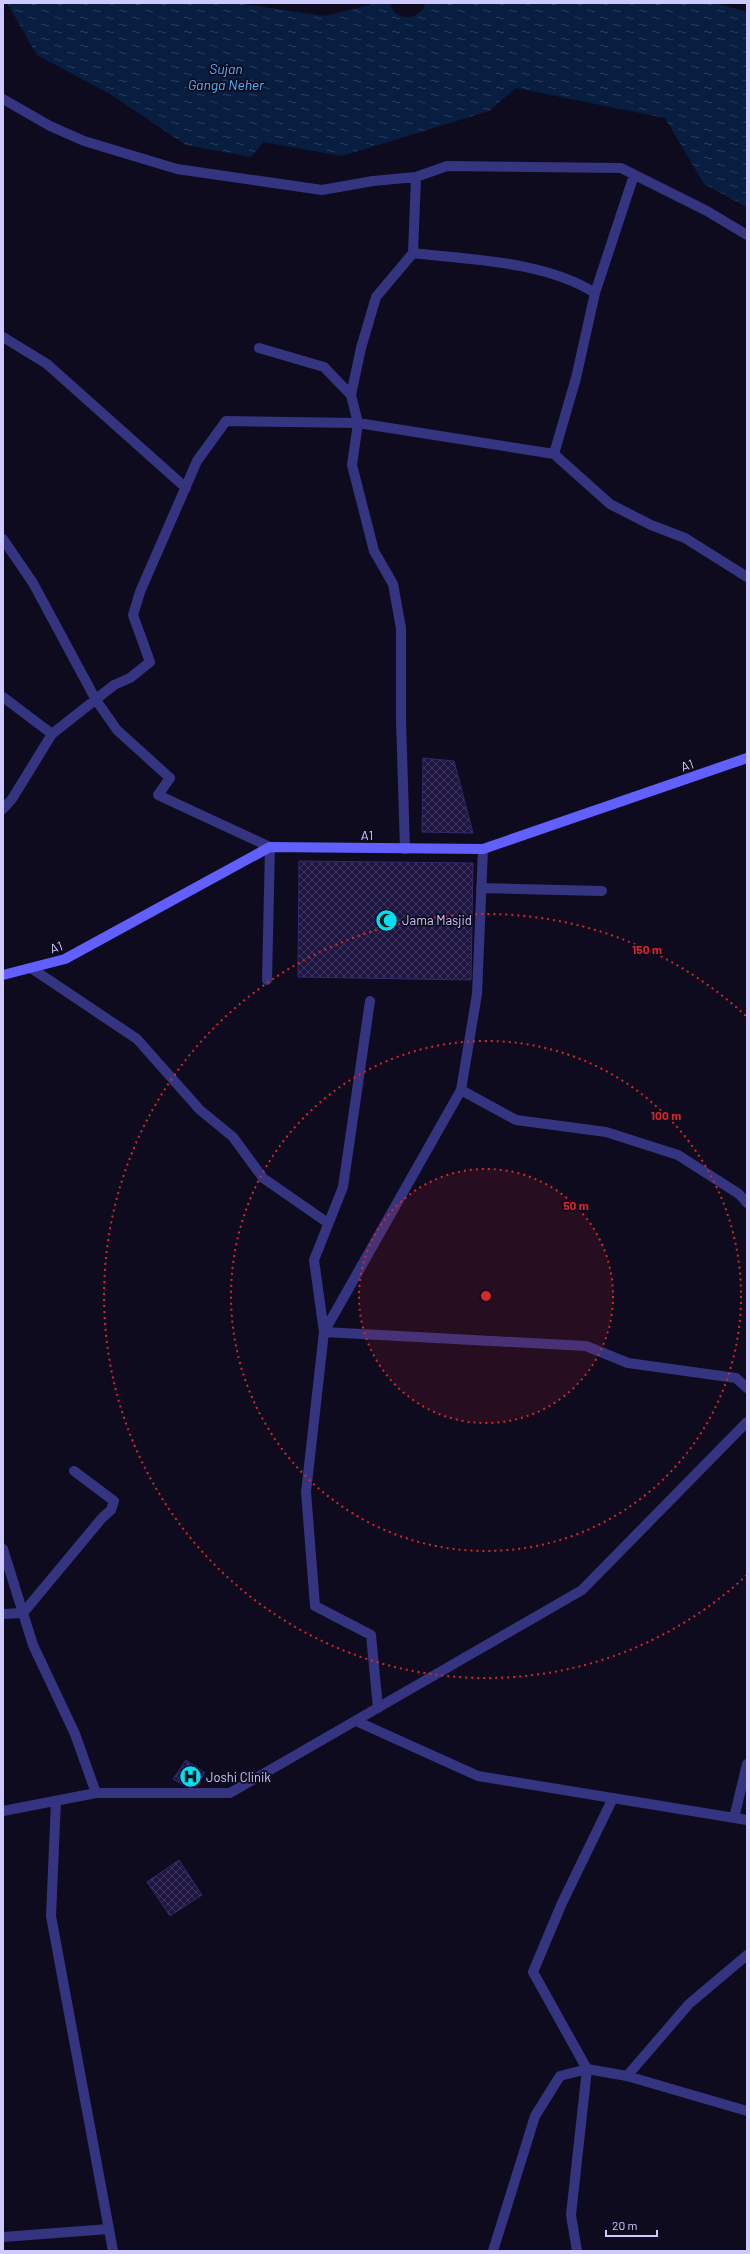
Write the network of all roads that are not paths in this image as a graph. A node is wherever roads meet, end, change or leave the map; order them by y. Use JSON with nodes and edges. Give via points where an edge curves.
{"nodes":[{"id":1,"x":3,"y":99,"type":"edge"},
{"id":2,"x":634,"y":175,"type":"junction"},
{"id":3,"x":416,"y":177,"type":"junction"},
{"id":4,"x":747,"y":235,"type":"edge"},
{"id":5,"x":413,"y":253,"type":"junction"},
{"id":6,"x":595,"y":293,"type":"junction"},
{"id":7,"x":3,"y":337,"type":"edge"},
{"id":8,"x":259,"y":348,"type":"dead end"},
{"id":9,"x":351,"y":396,"type":"junction"},
{"id":10,"x":358,"y":423,"type":"junction"},
{"id":11,"x":554,"y":454,"type":"junction"},
{"id":12,"x":186,"y":488,"type":"junction"},
{"id":13,"x":3,"y":539,"type":"edge"},
{"id":14,"x":747,"y":577,"type":"edge"},
{"id":15,"x":3,"y":697,"type":"edge"},
{"id":16,"x":96,"y":700,"type":"junction"},
{"id":17,"x":52,"y":734,"type":"junction"},
{"id":18,"x":747,"y":758,"type":"edge"},
{"id":19,"x":3,"y":809,"type":"edge"},
{"id":20,"x":270,"y":847,"type":"junction"},
{"id":21,"x":405,"y":849,"type":"junction"},
{"id":22,"x":483,"y":849,"type":"junction"},
{"id":23,"x":481,"y":888,"type":"junction"},
{"id":24,"x":602,"y":891,"type":"dead end"},
{"id":25,"x":31,"y":968,"type":"junction"},
{"id":26,"x":3,"y":975,"type":"edge"},
{"id":27,"x":267,"y":980,"type":"dead end"},
{"id":28,"x":370,"y":1001,"type":"dead end"},
{"id":29,"x":461,"y":1090,"type":"junction"},
{"id":30,"x":747,"y":1203,"type":"edge"},
{"id":31,"x":328,"y":1223,"type":"junction"},
{"id":32,"x":324,"y":1332,"type":"junction"},
{"id":33,"x":747,"y":1388,"type":"edge"},
{"id":34,"x":747,"y":1422,"type":"edge"},
{"id":35,"x":74,"y":1471,"type":"dead end"},
{"id":36,"x":3,"y":1549,"type":"edge"},
{"id":37,"x":23,"y":1613,"type":"junction"},
{"id":38,"x":3,"y":1614,"type":"edge"},
{"id":39,"x":378,"y":1708,"type":"junction"},
{"id":40,"x":356,"y":1721,"type":"junction"},
{"id":41,"x":747,"y":1764,"type":"edge"},
{"id":42,"x":96,"y":1793,"type":"junction"},
{"id":43,"x":613,"y":1798,"type":"junction"},
{"id":44,"x":56,"y":1801,"type":"junction"},
{"id":45,"x":3,"y":1811,"type":"edge"},
{"id":46,"x":734,"y":1818,"type":"junction"},
{"id":47,"x":747,"y":1820,"type":"edge"},
{"id":48,"x":747,"y":1955,"type":"edge"},
{"id":49,"x":587,"y":2069,"type":"junction"},
{"id":50,"x":627,"y":2076,"type":"junction"},
{"id":51,"x":747,"y":2111,"type":"edge"},
{"id":52,"x":109,"y":2229,"type":"junction"},
{"id":53,"x":3,"y":2237,"type":"edge"},
{"id":54,"x":113,"y":2251,"type":"edge"},
{"id":55,"x":493,"y":2251,"type":"edge"},
{"id":56,"x":578,"y":2251,"type":"edge"}],
"edges":[{"from":1,"to":3,"type":"street","via":[[50,126],[84,141],[177,169],[322,190]]},
{"from":2,"to":3,"type":"street","via":[[621,168],[447,166]]},
{"from":2,"to":4,"type":"street","via":[[707,211]]},
{"from":2,"to":6,"type":"street"},
{"from":3,"to":5,"type":"street"},
{"from":5,"to":6,"type":"street","via":[[521,266],[580,283]]},
{"from":5,"to":9,"type":"street","via":[[376,297],[361,348]]},
{"from":6,"to":11,"type":"street","via":[[576,378]]},
{"from":7,"to":12,"type":"street","via":[[47,364]]},
{"from":8,"to":9,"type":"street","via":[[324,367]]},
{"from":9,"to":10,"type":"street"},
{"from":10,"to":11,"type":"street"},
{"from":10,"to":12,"type":"street","via":[[226,421],[197,461]]},
{"from":10,"to":21,"type":"street","via":[[352,465],[374,551],[393,584],[401,628]]},
{"from":11,"to":14,"type":"street","via":[[610,504],[651,525],[685,538]]},
{"from":12,"to":16,"type":"street","via":[[140,592],[133,615],[150,662]]},
{"from":13,"to":16,"type":"street","via":[[33,583]]},
{"from":15,"to":17,"type":"street"},
{"from":16,"to":17,"type":"street"},
{"from":16,"to":20,"type":"street","via":[[117,730],[170,778],[158,795]]},
{"from":17,"to":19,"type":"street","via":[[12,799]]},
{"from":18,"to":22,"type":"main road","name":"A1"},
{"from":20,"to":21,"type":"main road","name":"A1"},
{"from":20,"to":25,"type":"main road","name":"A1","via":[[65,959]]},
{"from":20,"to":27,"type":"street"},
{"from":21,"to":22,"type":"main road","name":"A1"},
{"from":22,"to":23,"type":"street"},
{"from":23,"to":24,"type":"street"},
{"from":23,"to":29,"type":"street","via":[[477,994]]},
{"from":25,"to":26,"type":"main road","name":"A1"},
{"from":25,"to":31,"type":"street","via":[[137,1039],[200,1110],[233,1137],[262,1178]]},
{"from":28,"to":31,"type":"street","via":[[343,1187]]},
{"from":29,"to":30,"type":"street","via":[[516,1120],[606,1132],[678,1155],[739,1194]]},
{"from":29,"to":32,"type":"street"},
{"from":31,"to":32,"type":"street","via":[[314,1260]]},
{"from":32,"to":33,"type":"street","via":[[586,1346],[628,1363],[736,1378]]},
{"from":32,"to":39,"type":"street","via":[[306,1492],[315,1606],[371,1635]]},
{"from":34,"to":39,"type":"street","via":[[582,1590]]},
{"from":35,"to":37,"type":"street","via":[[114,1501],[111,1510]]},
{"from":36,"to":37,"type":"street"},
{"from":37,"to":38,"type":"street"},
{"from":37,"to":42,"type":"street","via":[[33,1645],[75,1734]]},
{"from":39,"to":40,"type":"street"},
{"from":40,"to":42,"type":"street","via":[[230,1793]]},
{"from":40,"to":43,"type":"street","via":[[478,1776]]},
{"from":41,"to":46,"type":"street"},
{"from":42,"to":44,"type":"street"},
{"from":43,"to":46,"type":"street"},
{"from":43,"to":49,"type":"street","via":[[562,1903],[533,1972]]},
{"from":44,"to":45,"type":"street"},
{"from":44,"to":52,"type":"street","via":[[51,1916]]},
{"from":46,"to":47,"type":"street"},
{"from":48,"to":50,"type":"street","via":[[689,2004]]},
{"from":49,"to":50,"type":"street"},
{"from":49,"to":55,"type":"street","via":[[560,2076],[535,2116]]},
{"from":49,"to":56,"type":"street","via":[[571,2215]]},
{"from":50,"to":51,"type":"street"},
{"from":52,"to":53,"type":"street"},
{"from":52,"to":54,"type":"street"}]}
